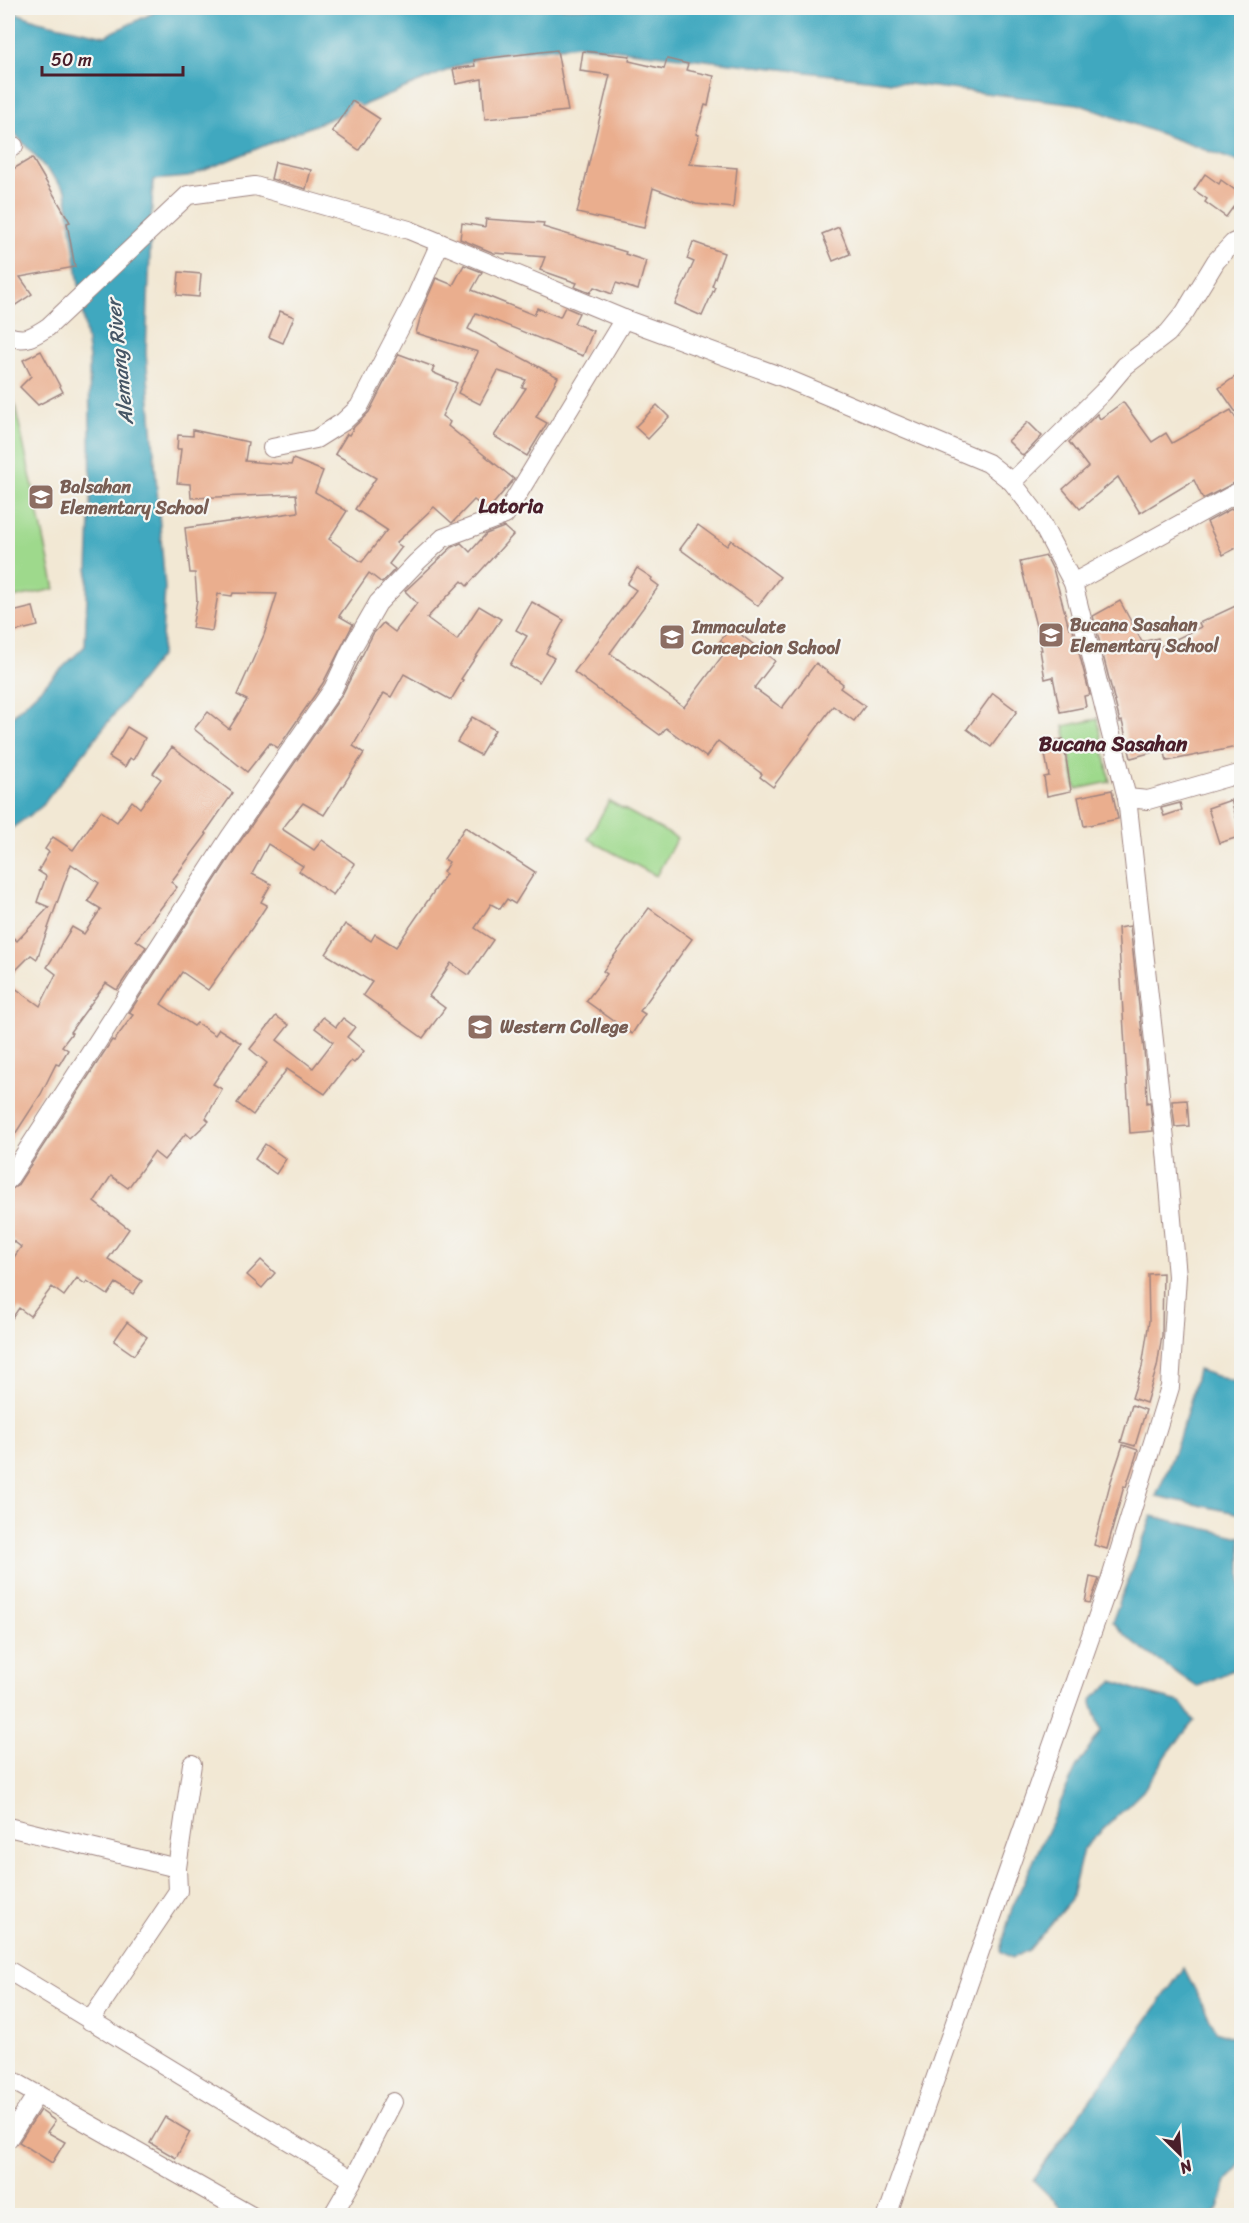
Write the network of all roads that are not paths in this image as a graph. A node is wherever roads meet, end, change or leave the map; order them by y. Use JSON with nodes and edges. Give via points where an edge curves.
{"nodes":[{"id":1,"x":1242,"y":239,"type":"edge"},
{"id":2,"x":440,"y":243,"type":"junction"},
{"id":3,"x":624,"y":319,"type":"junction"},
{"id":4,"x":8,"y":336,"type":"edge"},
{"id":5,"x":272,"y":448,"type":"dead end"},
{"id":6,"x":1012,"y":482,"type":"junction"},
{"id":7,"x":1242,"y":490,"type":"edge"},
{"id":8,"x":1073,"y":583,"type":"junction"},
{"id":9,"x":1242,"y":773,"type":"edge"},
{"id":10,"x":1127,"y":798,"type":"junction"},
{"id":11,"x":8,"y":1180,"type":"edge"},
{"id":12,"x":192,"y":1764,"type":"dead end"},
{"id":13,"x":8,"y":1827,"type":"edge"},
{"id":14,"x":177,"y":1869,"type":"junction"},
{"id":15,"x":8,"y":1970,"type":"edge"},
{"id":16,"x":90,"y":2020,"type":"junction"},
{"id":17,"x":8,"y":2078,"type":"edge"},
{"id":18,"x":37,"y":2094,"type":"junction"},
{"id":19,"x":393,"y":2103,"type":"dead end"},
{"id":20,"x":8,"y":2139,"type":"edge"},
{"id":21,"x":353,"y":2180,"type":"junction"},
{"id":22,"x":252,"y":2216,"type":"edge"},
{"id":23,"x":332,"y":2216,"type":"edge"},
{"id":24,"x":887,"y":2216,"type":"edge"}],
"edges":[{"from":1,"to":6,"type":"street","via":[[1216,261],[1168,333],[1125,366]]},
{"from":2,"to":3,"type":"street"},
{"from":2,"to":4,"type":"street","via":[[410,230],[255,186],[188,195],[48,327],[21,340]]},
{"from":2,"to":5,"type":"street","via":[[358,407],[343,423],[316,439]]},
{"from":3,"to":6,"type":"street","via":[[796,382],[988,463]]},
{"from":3,"to":11,"type":"street","via":[[505,515],[443,538],[378,603],[333,689],[230,837]]},
{"from":6,"to":8,"type":"street","via":[[1036,513]]},
{"from":7,"to":8,"type":"street"},
{"from":8,"to":10,"type":"street"},
{"from":9,"to":10,"type":"street","via":[[1148,800]]},
{"from":10,"to":24,"type":"street","via":[[1177,1276],[1170,1387],[1110,1581]]},
{"from":12,"to":14,"type":"street"},
{"from":13,"to":14,"type":"street"},
{"from":14,"to":16,"type":"street","via":[[178,1891]]},
{"from":15,"to":16,"type":"street"},
{"from":16,"to":21,"type":"street"},
{"from":17,"to":18,"type":"street"},
{"from":18,"to":20,"type":"street"},
{"from":18,"to":22,"type":"street"},
{"from":19,"to":21,"type":"street"},
{"from":21,"to":23,"type":"street"}]}
